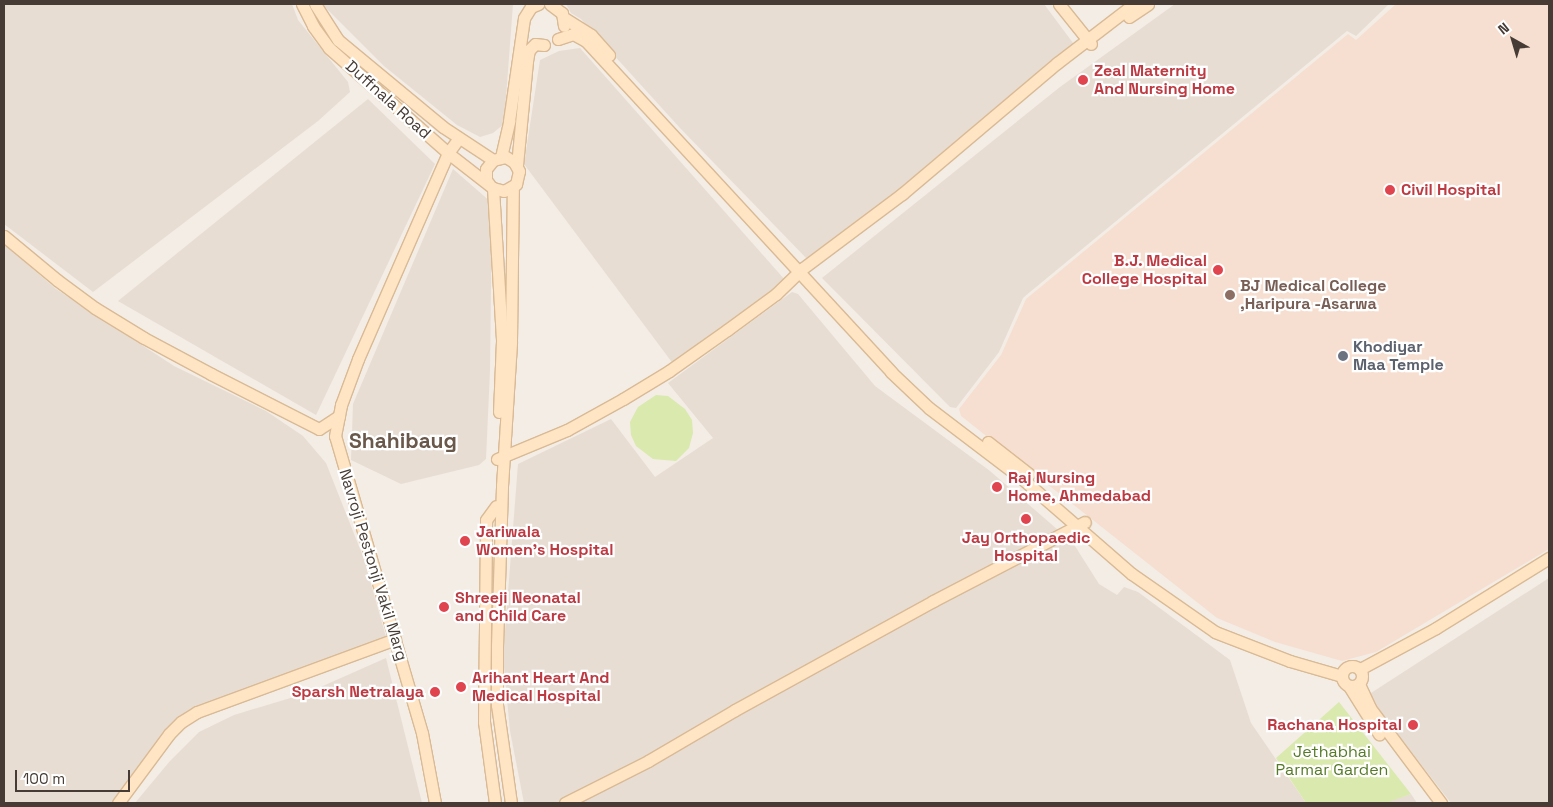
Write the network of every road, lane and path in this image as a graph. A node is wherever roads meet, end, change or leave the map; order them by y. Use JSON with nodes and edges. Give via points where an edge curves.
{"nodes":[{"id":1,"x":302,"y":4,"type":"edge"},
{"id":2,"x":315,"y":4,"type":"edge"},
{"id":3,"x":525,"y":4,"type":"edge"},
{"id":4,"x":538,"y":4,"type":"edge"},
{"id":5,"x":550,"y":4,"type":"edge"},
{"id":6,"x":1059,"y":4,"type":"edge"},
{"id":7,"x":1134,"y":4,"type":"edge"},
{"id":8,"x":1148,"y":4,"type":"edge"},
{"id":9,"x":564,"y":18,"type":"junction"},
{"id":10,"x":523,"y":22,"type":"junction"},
{"id":11,"x":558,"y":39,"type":"junction"},
{"id":12,"x":1089,"y":42,"type":"junction"},
{"id":13,"x":544,"y":45,"type":"junction"},
{"id":14,"x":458,"y":138,"type":"junction"},
{"id":15,"x":448,"y":153,"type":"junction"},
{"id":16,"x":497,"y":159,"type":"junction"},
{"id":17,"x":517,"y":166,"type":"junction"},
{"id":18,"x":491,"y":186,"type":"junction"},
{"id":19,"x":514,"y":187,"type":"junction"},
{"id":20,"x":4,"y":236,"type":"edge"},
{"id":21,"x":800,"y":273,"type":"junction"},
{"id":22,"x":339,"y":416,"type":"junction"},
{"id":23,"x":319,"y":429,"type":"junction"},
{"id":24,"x":339,"y":452,"type":"junction"},
{"id":25,"x":501,"y":458,"type":"junction"},
{"id":26,"x":496,"y":506,"type":"junction"},
{"id":27,"x":1082,"y":524,"type":"junction"},
{"id":28,"x":1549,"y":558,"type":"edge"},
{"id":29,"x":1549,"y":566,"type":"edge"},
{"id":30,"x":395,"y":639,"type":"junction"},
{"id":31,"x":1343,"y":673,"type":"junction"},
{"id":32,"x":1358,"y":679,"type":"junction"},
{"id":33,"x":118,"y":803,"type":"edge"},
{"id":34,"x":435,"y":803,"type":"edge"},
{"id":35,"x":495,"y":803,"type":"edge"},
{"id":36,"x":504,"y":803,"type":"edge"},
{"id":37,"x":510,"y":803,"type":"edge"},
{"id":38,"x":565,"y":803,"type":"edge"},
{"id":39,"x":1431,"y":803,"type":"edge"},
{"id":40,"x":1441,"y":803,"type":"edge"}],
"edges":[{"from":1,"to":15,"type":"main road","name":"Duffnala Road","via":[[329,48]]},
{"from":2,"to":14,"type":"main road","via":[[338,40]]},
{"from":3,"to":10,"type":"main road"},
{"from":4,"to":10,"type":"main road","via":[[531,7]]},
{"from":5,"to":9,"type":"main road","via":[[558,8]]},
{"from":6,"to":12,"type":"main road"},
{"from":7,"to":12,"type":"main road"},
{"from":8,"to":12,"type":"main road"},
{"from":9,"to":11,"type":"main road","via":[[564,29]]},
{"from":9,"to":21,"type":"main road","via":[[591,35]]},
{"from":10,"to":13,"type":"main road","via":[[531,41]]},
{"from":10,"to":16,"type":"main road","via":[[509,121]]},
{"from":11,"to":13,"type":"main road"},
{"from":11,"to":21,"type":"main road","via":[[573,34],[586,41]]},
{"from":12,"to":21,"type":"main road"},
{"from":13,"to":17,"type":"main road","via":[[536,44],[529,50]]},
{"from":14,"to":15,"type":"main road","name":"Navroji Pestonji Vakil Marg"},
{"from":14,"to":16,"type":"main road"},
{"from":15,"to":18,"type":"main road","name":"Duffnala Road"},
{"from":15,"to":22,"type":"main road","name":"Navroji Pestonji Vakil Marg","via":[[362,351]]},
{"from":16,"to":17,"type":"main road","via":[[510,159]]},
{"from":16,"to":18,"type":"main road","via":[[486,174]]},
{"from":17,"to":19,"type":"main road","via":[[520,177]]},
{"from":18,"to":19,"type":"main road","via":[[504,191]]},
{"from":18,"to":25,"type":"main road","via":[[502,341]]},
{"from":19,"to":25,"type":"main road","via":[[511,341]]},
{"from":20,"to":23,"type":"main road","via":[[72,291],[144,338]]},
{"from":21,"to":25,"type":"main road","via":[[670,371],[567,430]]},
{"from":21,"to":27,"type":"main road","via":[[932,400],[1010,458]]},
{"from":22,"to":23,"type":"main road"},
{"from":22,"to":24,"type":"main road","name":"Navroji Pestonji Vakil Marg","via":[[335,436]]},
{"from":23,"to":24,"type":"main road"},
{"from":24,"to":30,"type":"main road","name":"Navroji Pestonji Vakil Marg"},
{"from":25,"to":26,"type":"main road"},
{"from":25,"to":37,"type":"main road","via":[[497,705]]},
{"from":26,"to":35,"type":"main road","via":[[486,520],[484,722]]},
{"from":26,"to":36,"type":"main road","via":[[491,705]]},
{"from":27,"to":31,"type":"main road","via":[[1136,570],[1220,626]]},
{"from":27,"to":38,"type":"main road","via":[[933,601],[648,761]]},
{"from":28,"to":32,"type":"main road"},
{"from":29,"to":32,"type":"main road"},
{"from":30,"to":33,"type":"main road","via":[[197,712],[169,734]]},
{"from":30,"to":34,"type":"main road","name":"Navroji Pestonji Vakil Marg","via":[[422,733]]},
{"from":31,"to":32,"type":"main road","via":[[1343,682]]},
{"from":31,"to":32,"type":"main road","via":[[1352,665]]},
{"from":32,"to":39,"type":"main road","via":[[1365,714]]},
{"from":32,"to":40,"type":"main road","via":[[1370,708]]}]}
